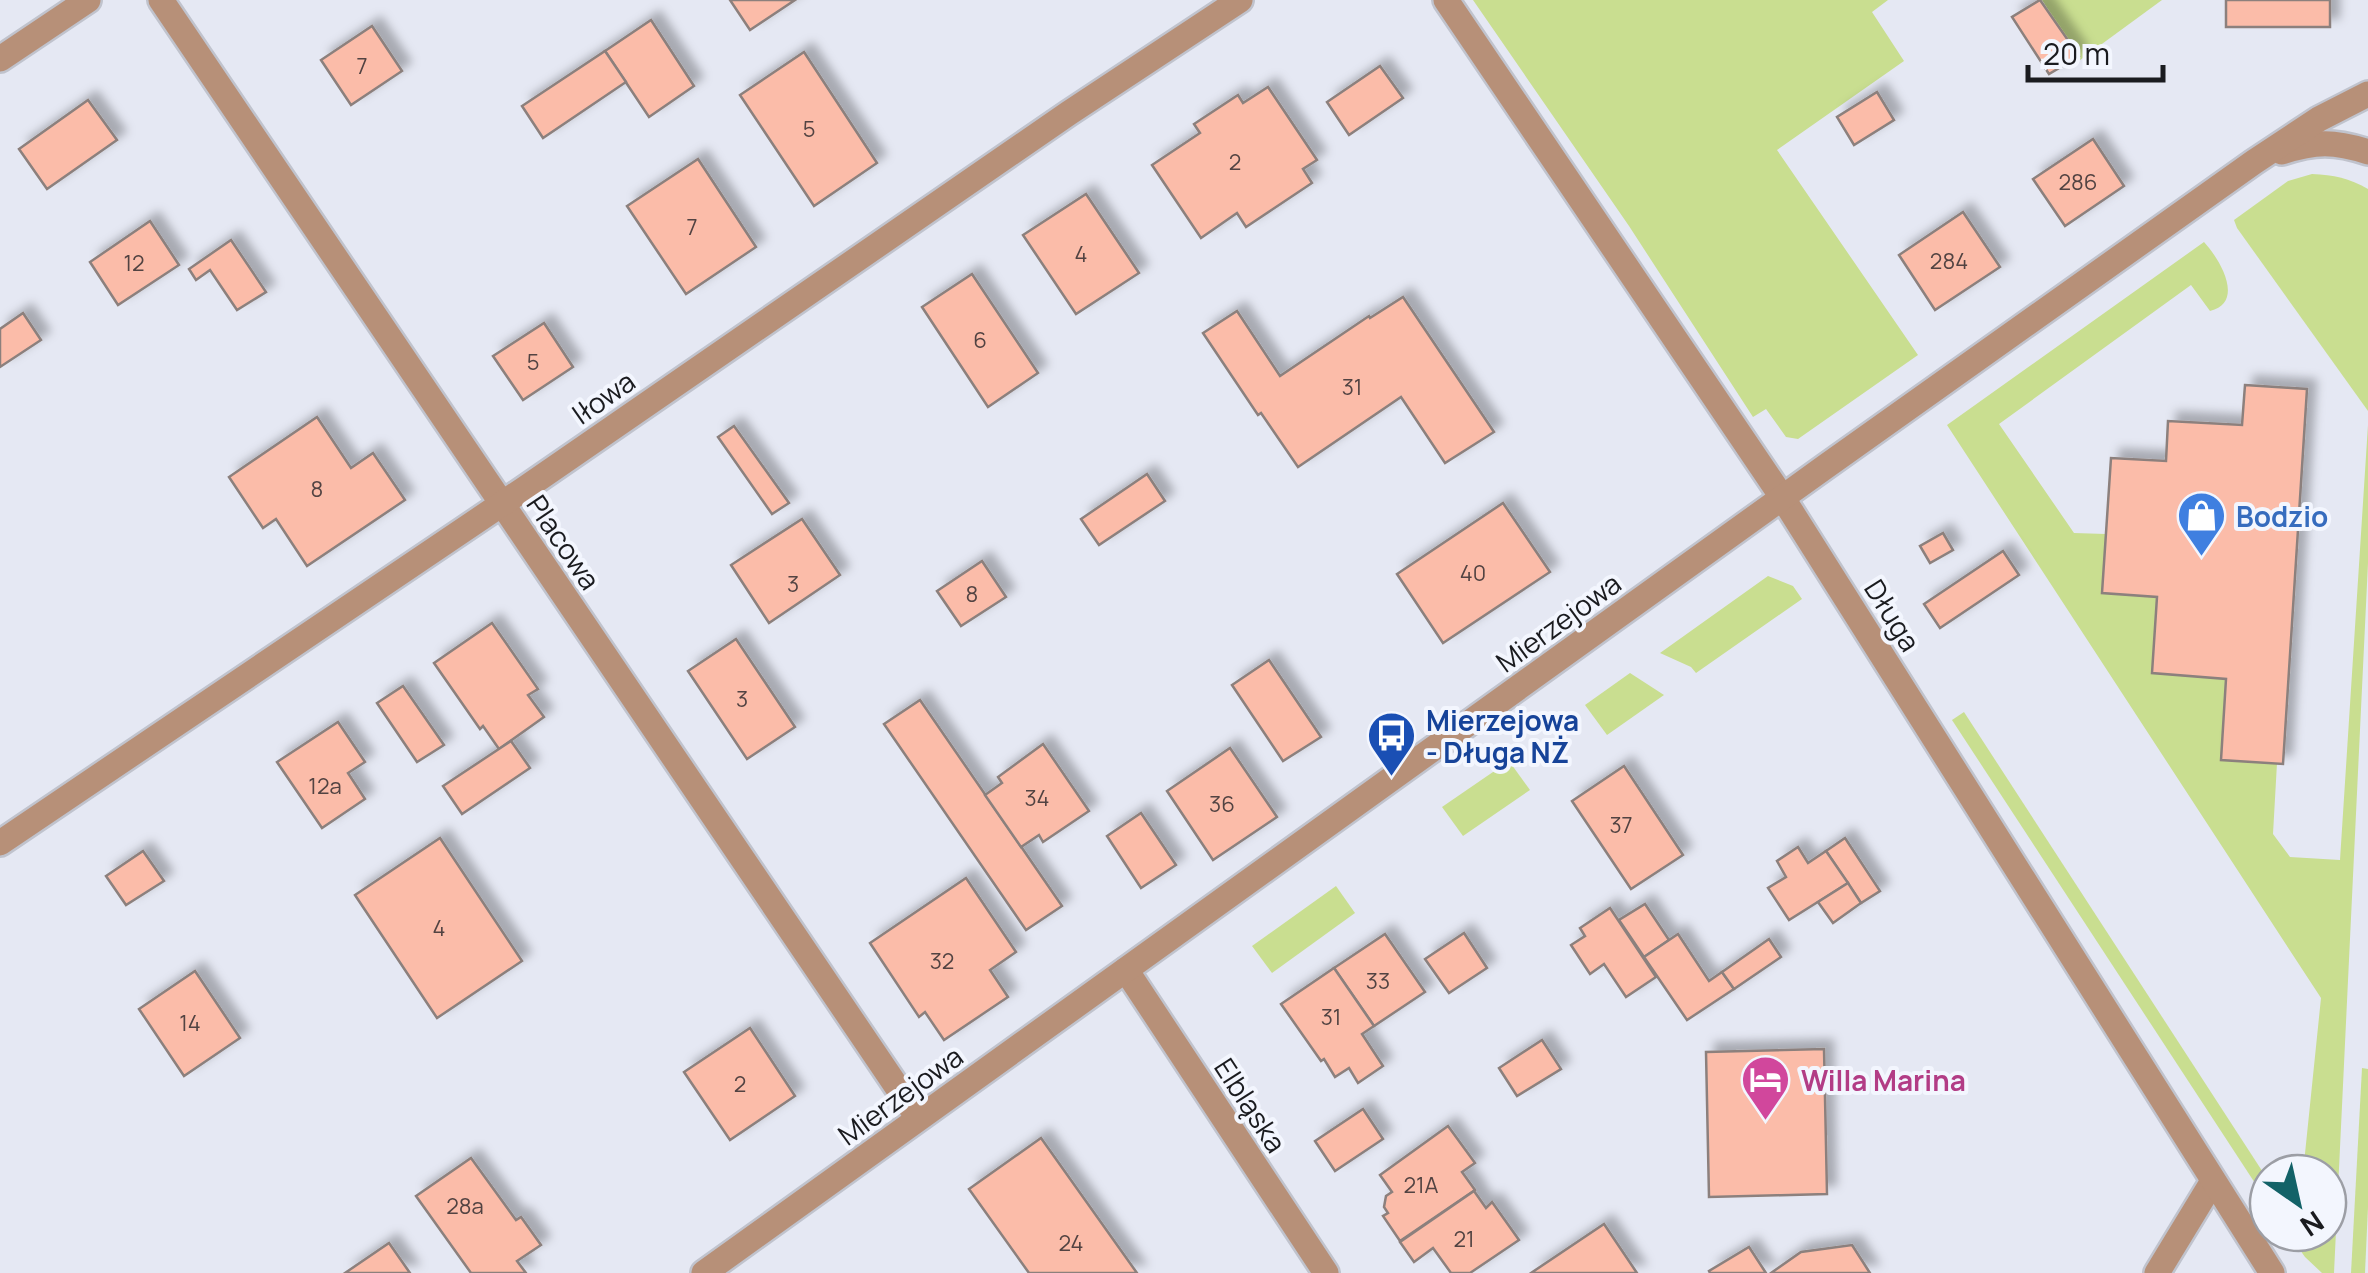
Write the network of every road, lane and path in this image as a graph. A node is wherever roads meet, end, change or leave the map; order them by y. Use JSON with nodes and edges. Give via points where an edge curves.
{"nodes":[{"id":1,"x":88,"y":0,"type":"edge"},
{"id":2,"x":161,"y":0,"type":"edge"},
{"id":3,"x":1240,"y":0,"type":"edge"},
{"id":4,"x":1446,"y":0,"type":"edge"},
{"id":5,"x":0,"y":59,"type":"edge"},
{"id":6,"x":2368,"y":94,"type":"edge"},
{"id":7,"x":2368,"y":152,"type":"edge"},
{"id":8,"x":2254,"y":162,"type":"junction"},
{"id":9,"x":1782,"y":497,"type":"junction"},
{"id":10,"x":502,"y":504,"type":"junction"},
{"id":11,"x":0,"y":843,"type":"edge"},
{"id":12,"x":1126,"y":970,"type":"junction"},
{"id":13,"x":918,"y":1118,"type":"junction"},
{"id":14,"x":2213,"y":1180,"type":"junction"},
{"id":15,"x":704,"y":1273,"type":"edge"},
{"id":16,"x":1326,"y":1273,"type":"edge"},
{"id":17,"x":2157,"y":1273,"type":"edge"},
{"id":18,"x":2272,"y":1273,"type":"edge"}],
"edges":[{"from":1,"to":5,"type":"street"},
{"from":2,"to":10,"type":"street","name":"Placowa"},
{"from":3,"to":10,"type":"street","name":"Iłowa"},
{"from":4,"to":9,"type":"street","name":"Długa"},
{"from":6,"to":8,"type":"street","name":"Mierzejowa"},
{"from":7,"to":8,"type":"street","via":[[2318,143]]},
{"from":8,"to":9,"type":"street","name":"Mierzejowa"},
{"from":9,"to":12,"type":"street","name":"Mierzejowa"},
{"from":9,"to":14,"type":"street","name":"Długa"},
{"from":10,"to":11,"type":"street","name":"Iłowa"},
{"from":10,"to":13,"type":"street","name":"Placowa"},
{"from":12,"to":13,"type":"street","name":"Mierzejowa"},
{"from":12,"to":16,"type":"street","name":"Elbląska"},
{"from":13,"to":15,"type":"street","name":"Mierzejowa"},
{"from":14,"to":17,"type":"street"},
{"from":14,"to":18,"type":"street","name":"Długa"}]}
